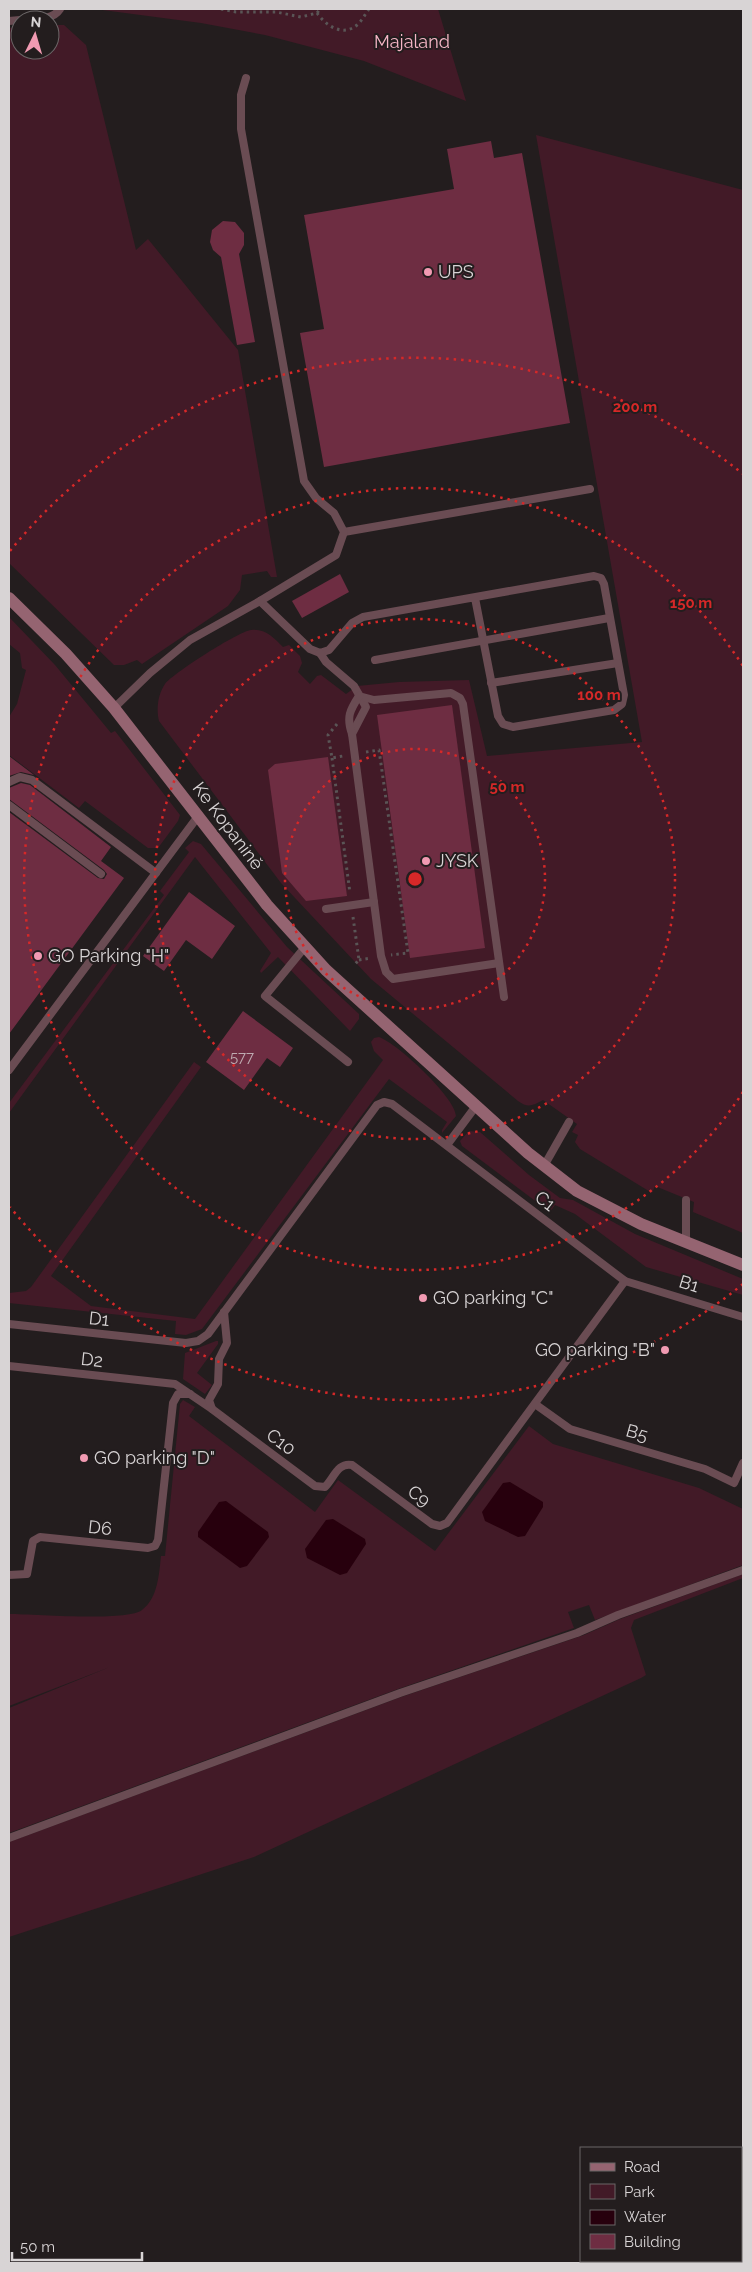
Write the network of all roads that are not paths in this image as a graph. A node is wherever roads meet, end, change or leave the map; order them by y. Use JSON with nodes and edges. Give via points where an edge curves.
{"nodes":[{"id":1,"x":246,"y":78,"type":"dead end"},
{"id":2,"x":590,"y":489,"type":"dead end"},
{"id":3,"x":344,"y":532,"type":"junction"},
{"id":4,"x":9,"y":598,"type":"edge"},
{"id":5,"x":475,"y":598,"type":"junction"},
{"id":6,"x":260,"y":601,"type":"junction"},
{"id":7,"x":609,"y":618,"type":"junction"},
{"id":8,"x":483,"y":641,"type":"junction"},
{"id":9,"x":320,"y":653,"type":"junction"},
{"id":10,"x":375,"y":660,"type":"dead end"},
{"id":11,"x":618,"y":663,"type":"junction"},
{"id":12,"x":491,"y":683,"type":"junction"},
{"id":13,"x":359,"y":696,"type":"junction"},
{"id":14,"x":114,"y":708,"type":"junction"},
{"id":15,"x":352,"y":734,"type":"junction"},
{"id":16,"x":9,"y":782,"type":"edge"},
{"id":17,"x":9,"y":805,"type":"edge"},
{"id":18,"x":199,"y":815,"type":"junction"},
{"id":19,"x":156,"y":873,"type":"junction"},
{"id":20,"x":102,"y":874,"type":"dead end"},
{"id":21,"x":374,"y":902,"type":"junction"},
{"id":22,"x":326,"y":909,"type":"dead end"},
{"id":23,"x":305,"y":947,"type":"junction"},
{"id":24,"x":499,"y":963,"type":"junction"},
{"id":25,"x":504,"y":997,"type":"dead end"},
{"id":26,"x":348,"y":1062,"type":"dead end"},
{"id":27,"x":9,"y":1070,"type":"edge"},
{"id":28,"x":476,"y":1106,"type":"junction"},
{"id":29,"x":570,"y":1122,"type":"dead end"},
{"id":30,"x":447,"y":1145,"type":"junction"},
{"id":31,"x":544,"y":1166,"type":"junction"},
{"id":32,"x":686,"y":1200,"type":"dead end"},
{"id":33,"x":686,"y":1242,"type":"junction"},
{"id":34,"x":743,"y":1265,"type":"edge"},
{"id":35,"x":626,"y":1281,"type":"junction"},
{"id":36,"x":225,"y":1310,"type":"junction"},
{"id":37,"x":743,"y":1317,"type":"edge"},
{"id":38,"x":9,"y":1324,"type":"edge"},
{"id":39,"x":9,"y":1366,"type":"edge"},
{"id":40,"x":171,"y":1384,"type":"joint"},
{"id":41,"x":190,"y":1394,"type":"junction"},
{"id":42,"x":535,"y":1404,"type":"junction"},
{"id":43,"x":212,"y":1408,"type":"junction"},
{"id":44,"x":743,"y":1463,"type":"edge"},
{"id":45,"x":352,"y":1465,"type":"joint"},
{"id":46,"x":743,"y":1570,"type":"edge"},
{"id":47,"x":9,"y":1575,"type":"edge"},
{"id":48,"x":9,"y":1838,"type":"edge"}],
"edges":[{"from":1,"to":3,"type":"lane","via":[[241,95],[241,129],[304,481],[316,498],[334,513]]},
{"from":2,"to":3,"type":"lane"},
{"from":3,"to":6,"type":"lane","via":[[336,555]]},
{"from":4,"to":14,"type":"street","name":"Ke Kopanině","via":[[66,654]]},
{"from":5,"to":7,"type":"lane","via":[[594,576],[604,584]]},
{"from":5,"to":8,"type":"lane"},
{"from":5,"to":9,"type":"lane","via":[[363,617],[352,624],[329,650]]},
{"from":6,"to":9,"type":"lane","via":[[310,649]]},
{"from":6,"to":14,"type":"lane","via":[[190,640]]},
{"from":7,"to":8,"type":"lane"},
{"from":7,"to":11,"type":"lane"},
{"from":8,"to":10,"type":"lane"},
{"from":8,"to":12,"type":"lane"},
{"from":9,"to":13,"type":"lane","via":[[354,686]]},
{"from":11,"to":12,"type":"lane"},
{"from":11,"to":12,"type":"lane","via":[[624,695],[622,704],[614,710],[513,727],[503,724],[498,716]]},
{"from":13,"to":15,"type":"lane","via":[[348,721]]},
{"from":13,"to":15,"type":"lane","via":[[366,707]]},
{"from":13,"to":24,"type":"lane","via":[[374,700],[451,694],[460,698]]},
{"from":14,"to":18,"type":"street","name":"Ke Kopanině"},
{"from":15,"to":21,"type":"lane"},
{"from":16,"to":19,"type":"lane","via":[[20,777],[32,780]]},
{"from":17,"to":20,"type":"lane"},
{"from":18,"to":19,"type":"lane"},
{"from":18,"to":23,"type":"street","name":"Ke Kopanině","via":[[267,905]]},
{"from":19,"to":27,"type":"lane"},
{"from":21,"to":22,"type":"lane"},
{"from":21,"to":24,"type":"lane","via":[[382,956],[386,972],[393,979]]},
{"from":23,"to":26,"type":"lane","via":[[265,996]]},
{"from":23,"to":28,"type":"street","name":"Ke Kopanině","via":[[326,970]]},
{"from":24,"to":25,"type":"lane"},
{"from":28,"to":30,"type":"lane"},
{"from":28,"to":31,"type":"street","name":"Ke Kopanině"},
{"from":29,"to":31,"type":"lane"},
{"from":30,"to":35,"type":"lane","name":"C1"},
{"from":30,"to":36,"type":"lane","name":"C1","via":[[392,1104],[380,1103]]},
{"from":31,"to":33,"type":"street","name":"Ke Kopanině","via":[[597,1203]]},
{"from":32,"to":33,"type":"lane"},
{"from":33,"to":34,"type":"street","name":"Ke Kopanině"},
{"from":35,"to":37,"type":"lane","name":"B1"},
{"from":35,"to":42,"type":"lane"},
{"from":36,"to":38,"type":"lane","name":"D1","via":[[208,1334],[198,1341],[186,1343]]},
{"from":36,"to":43,"type":"lane","via":[[227,1343],[219,1359],[218,1384],[209,1400]]},
{"from":39,"to":40,"type":"lane","name":"D2"},
{"from":40,"to":41,"type":"lane","name":"C10"},
{"from":41,"to":43,"type":"lane","name":"C10"},
{"from":41,"to":47,"type":"lane","name":"D6","via":[[178,1394],[173,1403],[156,1546],[148,1548],[40,1537],[33,1541],[28,1574]]},
{"from":42,"to":44,"type":"lane","name":"B5","via":[[570,1429],[706,1469],[734,1483]]},
{"from":42,"to":45,"type":"lane","name":"C9","via":[[447,1523],[436,1526]]},
{"from":43,"to":45,"type":"lane","name":"C10","via":[[315,1486],[325,1486],[341,1466]]},
{"from":46,"to":48,"type":"lane"}]}
